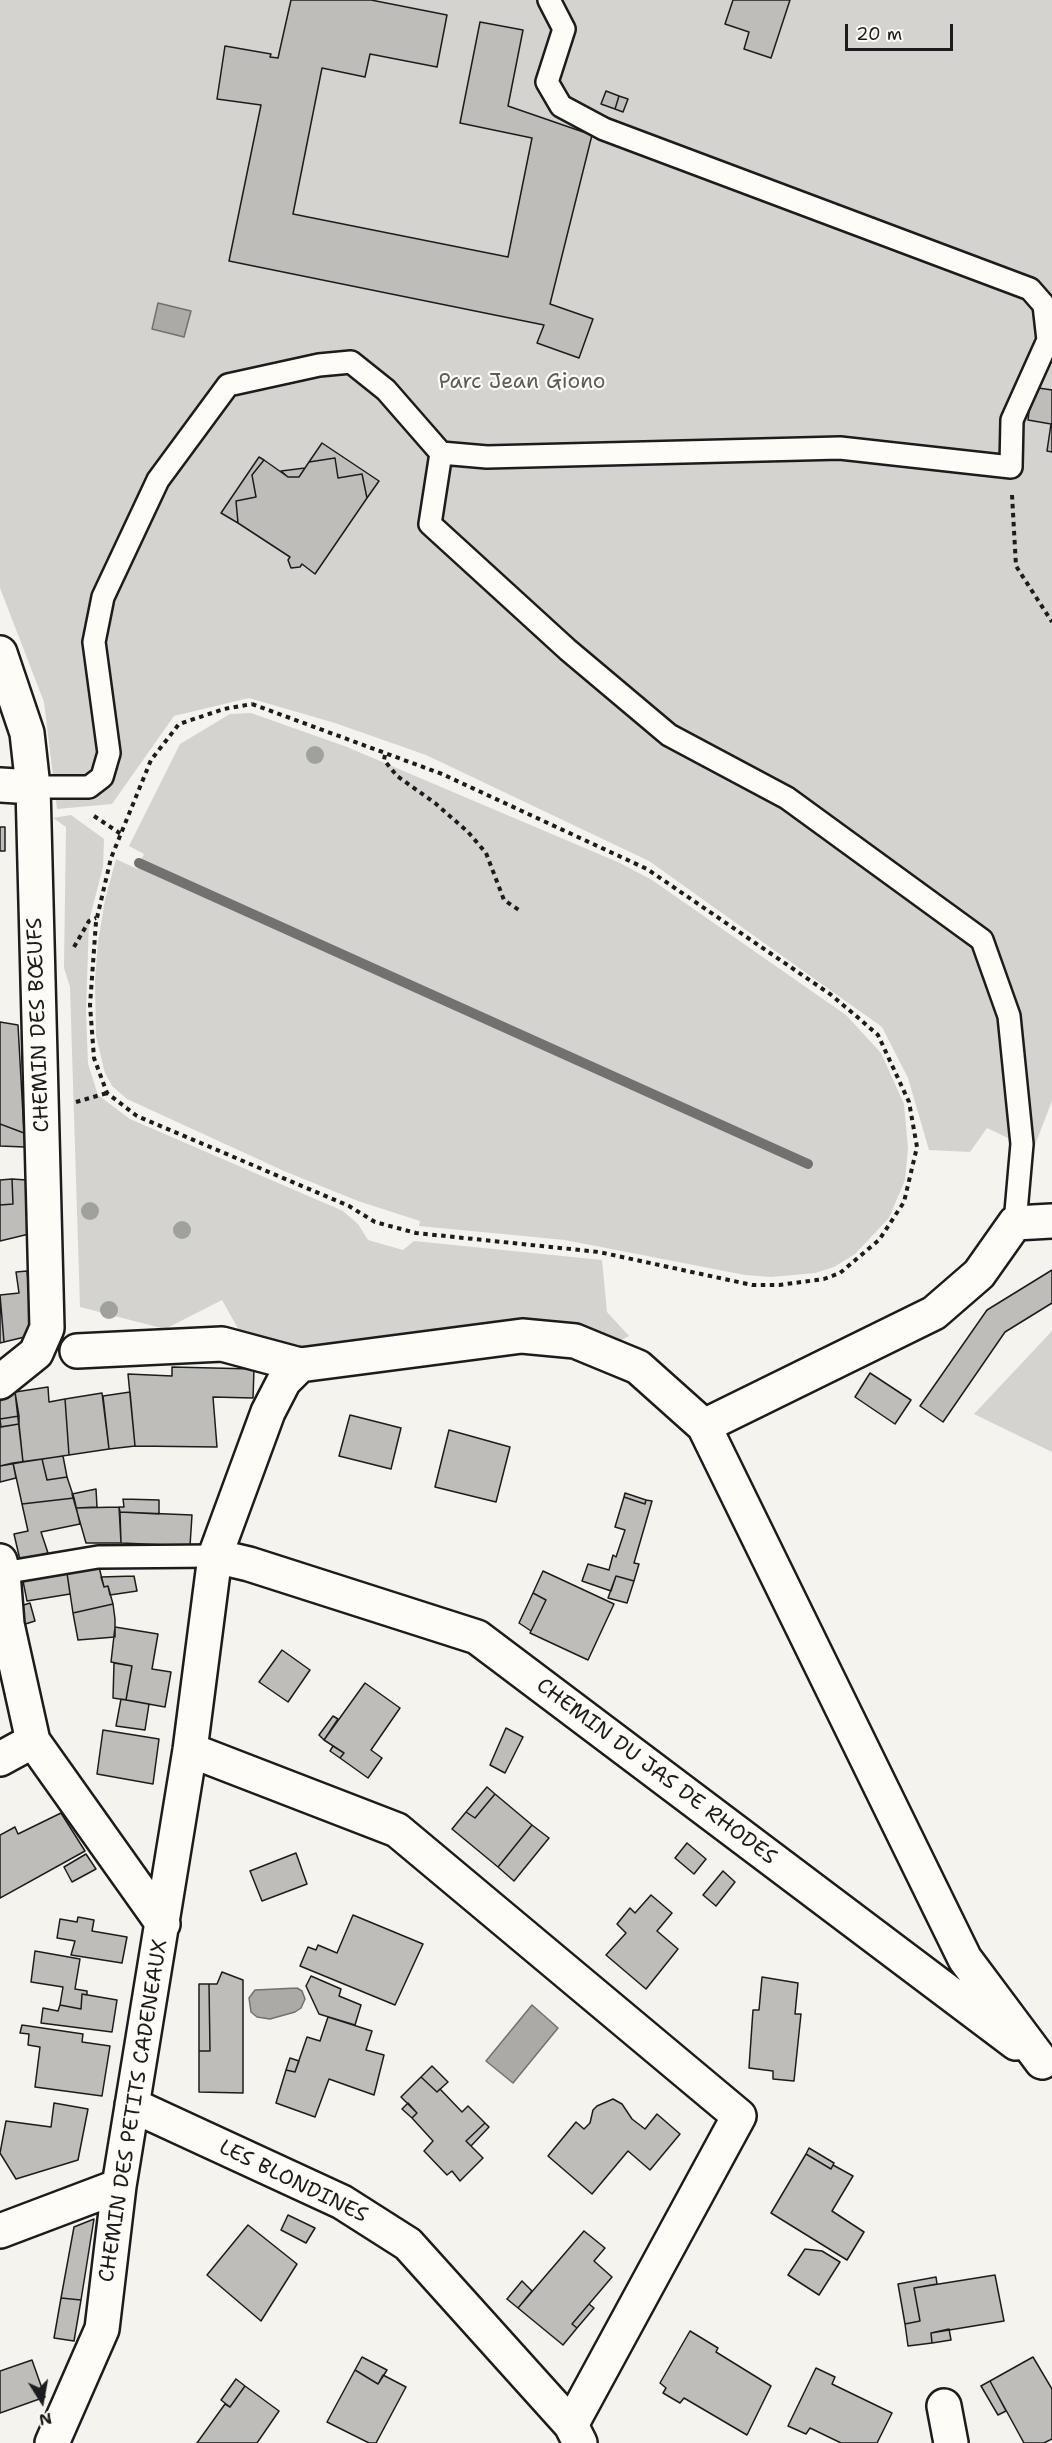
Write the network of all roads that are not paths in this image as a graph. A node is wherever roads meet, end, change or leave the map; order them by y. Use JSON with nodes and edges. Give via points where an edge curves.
{"nodes":[{"id":1,"x":549,"y":0,"type":"edge"},
{"id":2,"x":441,"y":453,"type":"junction"},
{"id":3,"x":0,"y":653,"type":"edge"},
{"id":4,"x":0,"y":785,"type":"edge"},
{"id":5,"x":33,"y":787,"type":"junction"},
{"id":6,"x":1052,"y":1221,"type":"edge"},
{"id":7,"x":1016,"y":1223,"type":"junction"},
{"id":8,"x":77,"y":1352,"type":"dead end"},
{"id":9,"x":300,"y":1365,"type":"junction"},
{"id":10,"x":0,"y":1383,"type":"edge"},
{"id":11,"x":704,"y":1426,"type":"junction"},
{"id":12,"x":215,"y":1556,"type":"junction"},
{"id":13,"x":2,"y":1567,"type":"edge"},
{"id":14,"x":33,"y":1741,"type":"junction"},
{"id":15,"x":190,"y":1750,"type":"junction"},
{"id":16,"x":0,"y":1759,"type":"edge"},
{"id":17,"x":163,"y":1924,"type":"junction"},
{"id":18,"x":1049,"y":2066,"type":"edge"},
{"id":19,"x":132,"y":2105,"type":"junction"},
{"id":20,"x":119,"y":2186,"type":"junction"},
{"id":21,"x":0,"y":2231,"type":"edge"},
{"id":22,"x":944,"y":2406,"type":"dead end"},
{"id":23,"x":575,"y":2434,"type":"edge"},
{"id":24,"x":52,"y":2443,"type":"edge"},
{"id":25,"x":951,"y":2443,"type":"edge"}],
"edges":[{"from":1,"to":2,"type":"lane","via":[[564,29],[547,82],[561,106],[604,129],[1030,289],[1044,305],[1048,339],[1012,420],[1011,467],[840,447],[487,457]]},
{"from":2,"to":5,"type":"lane","via":[[386,390],[351,362],[319,364],[228,385],[158,480],[103,597],[94,642],[109,753],[102,777],[89,787]]},
{"from":2,"to":7,"type":"lane","via":[[430,524],[568,650],[669,735],[787,798],[982,940],[1009,1016],[1022,1144]]},
{"from":3,"to":5,"type":"street","name":"CHEMIN DES BŒUFS","via":[[27,733]]},
{"from":4,"to":5,"type":"street"},
{"from":5,"to":10,"type":"street","name":"CHEMIN DES BŒUFS","via":[[47,1328],[36,1353]]},
{"from":6,"to":7,"type":"street"},
{"from":7,"to":11,"type":"street","via":[[979,1274],[934,1313]]},
{"from":8,"to":9,"type":"street","via":[[222,1344]]},
{"from":9,"to":11,"type":"street","via":[[522,1336],[575,1341],[638,1367]]},
{"from":9,"to":12,"type":"street","via":[[284,1381],[268,1412]]},
{"from":11,"to":18,"type":"street","via":[[965,1959]]},
{"from":12,"to":13,"type":"lane","via":[[98,1557]]},
{"from":12,"to":15,"type":"street"},
{"from":12,"to":18,"type":"street","name":"CHEMIN DU JAS DE RHODES","via":[[477,1637]]},
{"from":13,"to":14,"type":"street","name":"CHEMIN DES PETITS CADENEAUX","via":[[7,1624]]},
{"from":14,"to":16,"type":"street"},
{"from":14,"to":17,"type":"street","name":"CHEMIN DES PETITS CADENEAUX"},
{"from":15,"to":17,"type":"street"},
{"from":15,"to":23,"type":"street","via":[[397,1830],[739,2116]]},
{"from":17,"to":19,"type":"street","name":"CHEMIN DES PETITS CADENEAUX"},
{"from":19,"to":20,"type":"street","name":"CHEMIN DES PETITS CADENEAUX"},
{"from":19,"to":23,"type":"street","name":"LES BLONDINES","via":[[342,2202],[408,2244]]},
{"from":20,"to":21,"type":"street"},
{"from":20,"to":24,"type":"street","name":"CHEMIN DES PETITS CADENEAUX","via":[[102,2329]]},
{"from":22,"to":25,"type":"street"}]}
